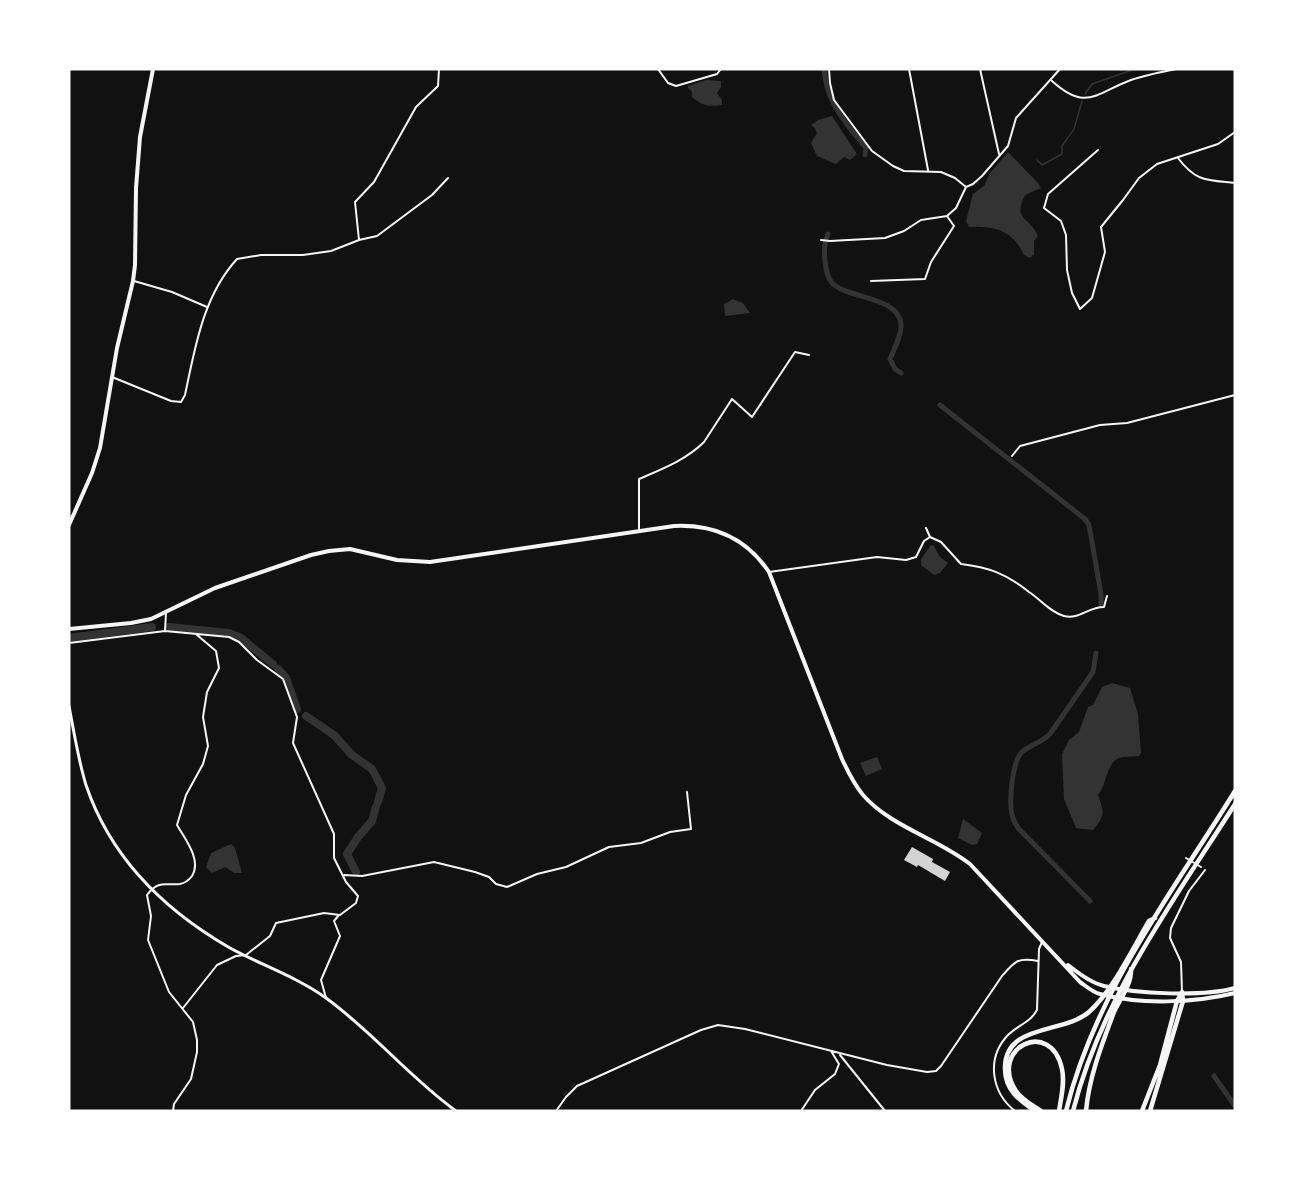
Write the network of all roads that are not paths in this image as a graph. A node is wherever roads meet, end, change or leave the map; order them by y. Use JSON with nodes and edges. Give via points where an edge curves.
{"nodes":[{"id":1,"x":153,"y":69,"type":"edge"},
{"id":2,"x":439,"y":69,"type":"edge"},
{"id":3,"x":658,"y":69,"type":"edge"},
{"id":4,"x":721,"y":69,"type":"edge"},
{"id":5,"x":829,"y":69,"type":"edge"},
{"id":6,"x":909,"y":69,"type":"edge"},
{"id":7,"x":980,"y":69,"type":"edge"},
{"id":8,"x":1060,"y":69,"type":"edge"},
{"id":9,"x":1176,"y":69,"type":"edge"},
{"id":10,"x":1052,"y":80,"type":"junction"},
{"id":11,"x":1235,"y":132,"type":"edge"},
{"id":12,"x":1098,"y":150,"type":"dead end"},
{"id":13,"x":999,"y":155,"type":"junction"},
{"id":14,"x":1178,"y":158,"type":"junction"},
{"id":15,"x":928,"y":170,"type":"junction"},
{"id":16,"x":448,"y":178,"type":"dead end"},
{"id":17,"x":1235,"y":183,"type":"edge"},
{"id":18,"x":966,"y":187,"type":"junction"},
{"id":19,"x":947,"y":216,"type":"junction"},
{"id":20,"x":359,"y":240,"type":"junction"},
{"id":21,"x":821,"y":240,"type":"dead end"},
{"id":22,"x":133,"y":281,"type":"junction"},
{"id":23,"x":871,"y":281,"type":"dead end"},
{"id":24,"x":207,"y":307,"type":"junction"},
{"id":25,"x":809,"y":355,"type":"dead end"},
{"id":26,"x":112,"y":377,"type":"junction"},
{"id":27,"x":1235,"y":395,"type":"edge"},
{"id":28,"x":1012,"y":456,"type":"dead end"},
{"id":29,"x":69,"y":525,"type":"edge"},
{"id":30,"x":926,"y":528,"type":"dead end"},
{"id":31,"x":639,"y":531,"type":"junction"},
{"id":32,"x":930,"y":537,"type":"junction"},
{"id":33,"x":769,"y":572,"type":"junction"},
{"id":34,"x":1107,"y":596,"type":"dead end"},
{"id":35,"x":166,"y":613,"type":"junction"},
{"id":36,"x":69,"y":629,"type":"edge"},
{"id":37,"x":165,"y":631,"type":"junction"},
{"id":38,"x":197,"y":635,"type":"junction"},
{"id":39,"x":69,"y":643,"type":"edge"},
{"id":40,"x":69,"y":705,"type":"edge"},
{"id":41,"x":1235,"y":791,"type":"edge"},
{"id":42,"x":687,"y":792,"type":"dead end"},
{"id":43,"x":1235,"y":804,"type":"edge"},
{"id":44,"x":1186,"y":858,"type":"dead end"},
{"id":45,"x":1201,"y":867,"type":"dead end"},
{"id":46,"x":1204,"y":870,"type":"dead end"},
{"id":47,"x":344,"y":875,"type":"junction"},
{"id":48,"x":152,"y":891,"type":"junction"},
{"id":49,"x":340,"y":915,"type":"junction"},
{"id":50,"x":1155,"y":918,"type":"junction"},
{"id":51,"x":1043,"y":941,"type":"junction"},
{"id":52,"x":1054,"y":952,"type":"junction"},
{"id":53,"x":246,"y":955,"type":"junction"},
{"id":54,"x":1038,"y":961,"type":"junction"},
{"id":55,"x":1131,"y":969,"type":"junction"},
{"id":56,"x":1235,"y":988,"type":"edge"},
{"id":57,"x":1182,"y":992,"type":"junction"},
{"id":58,"x":1235,"y":993,"type":"edge"},
{"id":59,"x":326,"y":998,"type":"junction"},
{"id":60,"x":1180,"y":1001,"type":"junction"},
{"id":61,"x":183,"y":1008,"type":"junction"},
{"id":62,"x":831,"y":1051,"type":"junction"},
{"id":63,"x":836,"y":1052,"type":"junction"},
{"id":64,"x":173,"y":1111,"type":"edge"},
{"id":65,"x":456,"y":1111,"type":"edge"},
{"id":66,"x":556,"y":1111,"type":"edge"},
{"id":67,"x":801,"y":1111,"type":"edge"},
{"id":68,"x":885,"y":1111,"type":"edge"},
{"id":69,"x":1015,"y":1111,"type":"edge"},
{"id":70,"x":1035,"y":1111,"type":"edge"},
{"id":71,"x":1041,"y":1111,"type":"edge"},
{"id":72,"x":1059,"y":1111,"type":"edge"},
{"id":73,"x":1066,"y":1111,"type":"edge"},
{"id":74,"x":1073,"y":1111,"type":"edge"},
{"id":75,"x":1086,"y":1111,"type":"edge"},
{"id":76,"x":1142,"y":1111,"type":"edge"},
{"id":77,"x":1150,"y":1111,"type":"edge"}],
"edges":[{"from":1,"to":22,"type":"main road","via":[[140,137]]},
{"from":2,"to":20,"type":"street","via":[[438,86],[416,107],[374,182],[355,202]]},
{"from":3,"to":4,"type":"street","via":[[668,83],[676,86],[717,74]]},
{"from":5,"to":15,"type":"street","via":[[834,100],[872,151],[904,171]]},
{"from":6,"to":15,"type":"street"},
{"from":7,"to":13,"type":"street"},
{"from":8,"to":10,"type":"street"},
{"from":9,"to":10,"type":"street","via":[[1131,80],[1091,98],[1065,93]]},
{"from":10,"to":13,"type":"street","via":[[1016,118],[1008,146]]},
{"from":11,"to":14,"type":"street","via":[[1218,144]]},
{"from":12,"to":14,"type":"street","via":[[1048,194],[1044,208],[1061,221],[1066,235],[1067,270],[1080,309],[1092,298],[1105,252],[1101,227],[1138,178],[1157,164]]},
{"from":13,"to":18,"type":"street","via":[[982,176]]},
{"from":14,"to":17,"type":"street","via":[[1200,178]]},
{"from":15,"to":18,"type":"street","via":[[955,178]]},
{"from":16,"to":20,"type":"street","via":[[382,234]]},
{"from":18,"to":19,"type":"street","via":[[956,208]]},
{"from":19,"to":21,"type":"street","via":[[921,220],[885,238]]},
{"from":19,"to":23,"type":"street","via":[[954,226],[925,279]]},
{"from":20,"to":24,"type":"street","via":[[331,251],[237,259],[218,282]]},
{"from":22,"to":24,"type":"street"},
{"from":22,"to":26,"type":"main road"},
{"from":24,"to":26,"type":"street","via":[[181,402]]},
{"from":25,"to":31,"type":"street","via":[[795,352],[752,417],[732,399],[699,447],[639,479]]},
{"from":26,"to":29,"type":"main road","via":[[100,448]]},
{"from":27,"to":28,"type":"street","via":[[1020,446]]},
{"from":30,"to":32,"type":"street"},
{"from":31,"to":33,"type":"main road","via":[[681,525],[713,529],[747,547]]},
{"from":31,"to":35,"type":"main road","via":[[430,562],[397,560],[350,549],[329,551],[215,588]]},
{"from":32,"to":33,"type":"street","via":[[916,557],[906,560],[877,557]]},
{"from":32,"to":34,"type":"street","via":[[941,542],[961,564],[1000,572],[1063,616],[1077,616],[1091,608],[1104,607]]},
{"from":33,"to":51,"type":"main road","via":[[842,759],[860,790],[874,806],[970,864]]},
{"from":35,"to":36,"type":"main road","via":[[130,624]]},
{"from":35,"to":37,"type":"street"},
{"from":37,"to":38,"type":"street"},
{"from":37,"to":39,"type":"street"},
{"from":38,"to":47,"type":"street","via":[[229,637],[239,642],[283,679],[297,717],[293,743],[334,834],[334,858]]},
{"from":38,"to":48,"type":"street","via":[[216,651],[219,668],[207,692],[203,717],[208,746],[177,825],[193,853],[196,867],[183,883],[167,883]]},
{"from":40,"to":48,"type":"street","via":[[79,758],[94,803],[113,842]]},
{"from":41,"to":50,"type":"highway"},
{"from":42,"to":47,"type":"street","via":[[691,829],[609,847],[507,887],[475,872],[434,862],[362,876]]},
{"from":43,"to":55,"type":"highway"},
{"from":44,"to":45,"type":"street"},
{"from":46,"to":57,"type":"street","via":[[1188,891],[1171,928],[1170,938],[1181,962]]},
{"from":47,"to":49,"type":"street","via":[[358,897]]},
{"from":48,"to":53,"type":"street","via":[[190,924]]},
{"from":48,"to":61,"type":"street","via":[[147,896],[151,916],[148,940],[169,992]]},
{"from":49,"to":53,"type":"street","via":[[324,913],[276,922],[270,936]]},
{"from":49,"to":59,"type":"street","via":[[334,921],[340,936],[321,980]]},
{"from":50,"to":70,"type":"highway","via":[[1149,921],[1091,1011],[1070,1024],[1022,1037],[1008,1052],[1004,1066],[1007,1084],[1018,1099]]},
{"from":50,"to":73,"type":"highway","via":[[1093,1028]]},
{"from":51,"to":52,"type":"main road"},
{"from":51,"to":54,"type":"street"},
{"from":52,"to":57,"type":"main road","via":[[1073,970],[1103,986]]},
{"from":52,"to":60,"type":"main road","via":[[1080,981],[1098,993]]},
{"from":53,"to":59,"type":"street"},
{"from":53,"to":61,"type":"street","via":[[217,965]]},
{"from":54,"to":63,"type":"street","via":[[1025,958],[1013,963],[936,1071],[887,1065]]},
{"from":54,"to":69,"type":"street","via":[[1037,1010],[1032,1019],[1004,1040],[994,1063],[996,1086]]},
{"from":55,"to":74,"type":"highway","via":[[1087,1062]]},
{"from":55,"to":75,"type":"highway","via":[[1100,1051]]},
{"from":56,"to":57,"type":"main road"},
{"from":57,"to":60,"type":"highway"},
{"from":58,"to":60,"type":"main road"},
{"from":59,"to":65,"type":"street"},
{"from":60,"to":76,"type":"highway"},
{"from":60,"to":77,"type":"highway"},
{"from":61,"to":64,"type":"street","via":[[193,1022],[197,1052],[191,1079]]},
{"from":62,"to":63,"type":"street"},
{"from":62,"to":66,"type":"street","via":[[718,1024],[577,1086]]},
{"from":62,"to":67,"type":"street","via":[[839,1064],[836,1074],[815,1090]]},
{"from":63,"to":68,"type":"street"},
{"from":71,"to":72,"type":"highway","via":[[1016,1090],[1009,1069],[1015,1051],[1033,1041],[1046,1045],[1058,1056],[1063,1076]]}]}
